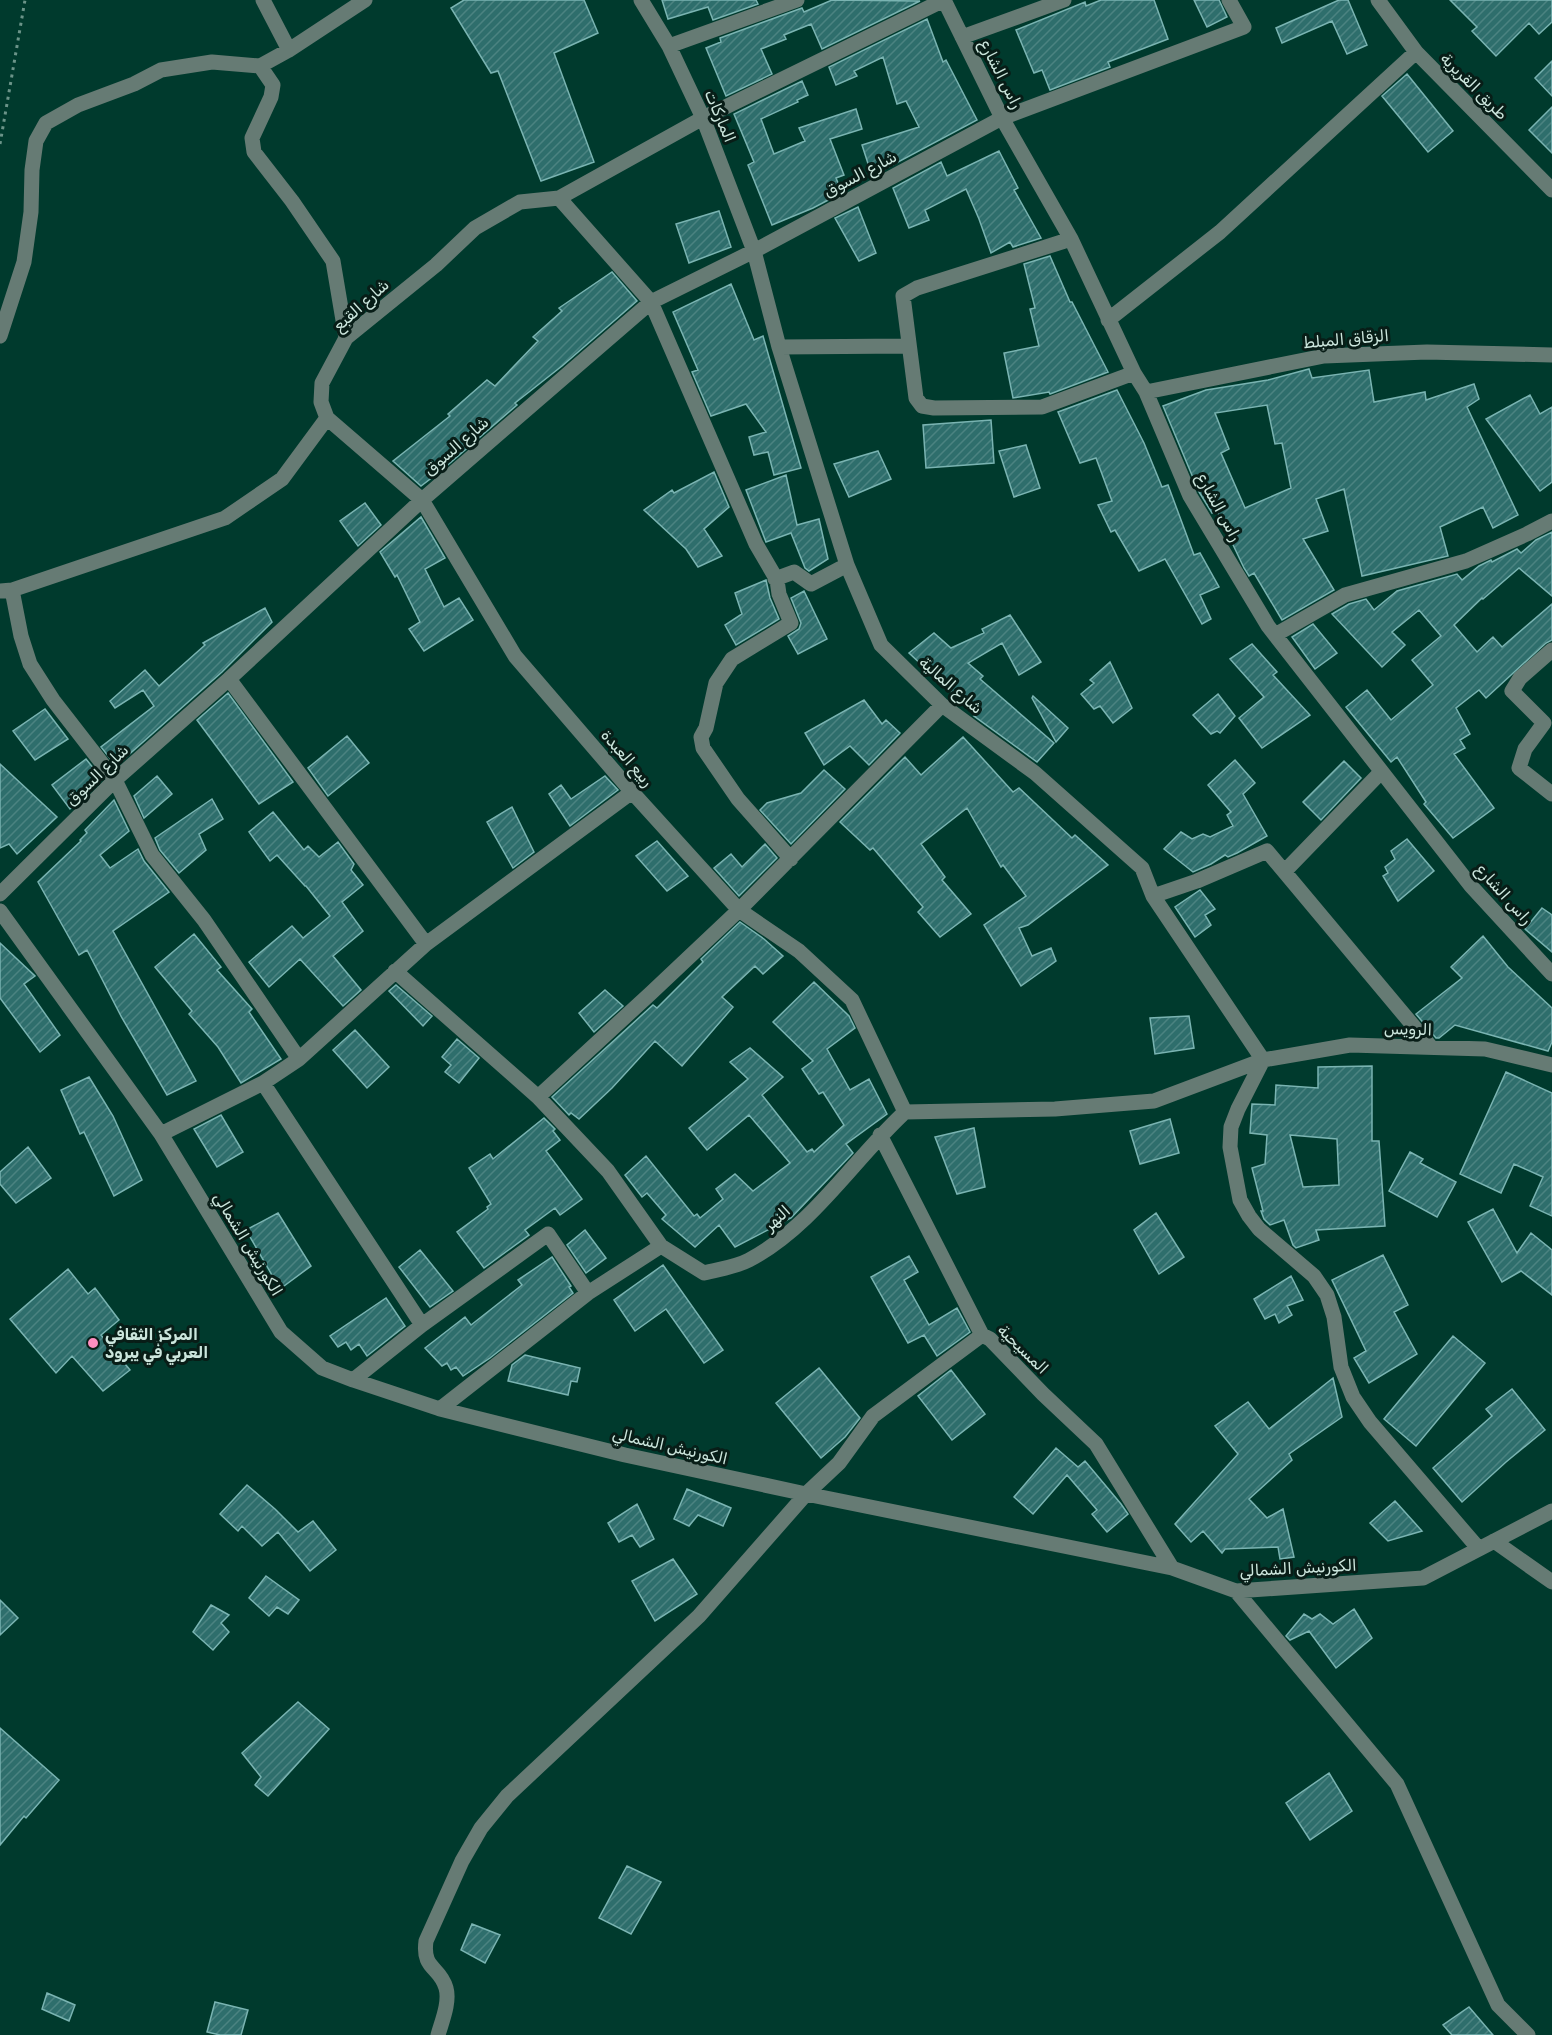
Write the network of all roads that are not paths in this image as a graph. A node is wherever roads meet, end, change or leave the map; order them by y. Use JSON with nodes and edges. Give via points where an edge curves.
{"nodes":[{"id":1,"x":263,"y":0,"type":"edge"},
{"id":2,"x":365,"y":0,"type":"edge"},
{"id":3,"x":641,"y":0,"type":"edge"},
{"id":4,"x":797,"y":0,"type":"edge"},
{"id":5,"x":944,"y":0,"type":"edge"},
{"id":6,"x":1064,"y":0,"type":"edge"},
{"id":7,"x":1229,"y":0,"type":"edge"},
{"id":8,"x":1378,"y":0,"type":"edge"},
{"id":9,"x":962,"y":38,"type":"junction"},
{"id":10,"x":669,"y":46,"type":"junction"},
{"id":11,"x":289,"y":50,"type":"junction"},
{"id":12,"x":1416,"y":52,"type":"junction"},
{"id":13,"x":261,"y":66,"type":"junction"},
{"id":14,"x":703,"y":118,"type":"junction"},
{"id":15,"x":1002,"y":118,"type":"junction"},
{"id":16,"x":1552,"y":190,"type":"edge"},
{"id":17,"x":559,"y":198,"type":"junction"},
{"id":18,"x":1071,"y":239,"type":"junction"},
{"id":19,"x":754,"y":251,"type":"junction"},
{"id":20,"x":651,"y":302,"type":"junction"},
{"id":21,"x":1108,"y":320,"type":"junction"},
{"id":22,"x":0,"y":336,"type":"edge"},
{"id":23,"x":346,"y":338,"type":"junction"},
{"id":24,"x":908,"y":346,"type":"junction"},
{"id":25,"x":779,"y":347,"type":"junction"},
{"id":26,"x":1552,"y":355,"type":"edge"},
{"id":27,"x":1134,"y":373,"type":"junction"},
{"id":28,"x":1146,"y":392,"type":"junction"},
{"id":29,"x":327,"y":418,"type":"junction"},
{"id":30,"x":422,"y":500,"type":"junction"},
{"id":31,"x":1552,"y":520,"type":"edge"},
{"id":32,"x":847,"y":565,"type":"junction"},
{"id":33,"x":775,"y":579,"type":"junction"},
{"id":34,"x":6,"y":591,"type":"edge"},
{"id":35,"x":1275,"y":635,"type":"junction"},
{"id":36,"x":1552,"y":650,"type":"edge"},
{"id":37,"x":229,"y":680,"type":"junction"},
{"id":38,"x":942,"y":705,"type":"junction"},
{"id":39,"x":1381,"y":772,"type":"junction"},
{"id":40,"x":115,"y":780,"type":"junction"},
{"id":41,"x":632,"y":792,"type":"junction"},
{"id":42,"x":1552,"y":794,"type":"edge"},
{"id":43,"x":791,"y":859,"type":"junction"},
{"id":44,"x":1285,"y":871,"type":"junction"},
{"id":45,"x":0,"y":894,"type":"edge"},
{"id":46,"x":1153,"y":896,"type":"junction"},
{"id":47,"x":739,"y":910,"type":"junction"},
{"id":48,"x":0,"y":911,"type":"edge"},
{"id":49,"x":426,"y":944,"type":"junction"},
{"id":50,"x":395,"y":971,"type":"junction"},
{"id":51,"x":1552,"y":974,"type":"edge"},
{"id":52,"x":1431,"y":1047,"type":"junction"},
{"id":53,"x":299,"y":1059,"type":"junction"},
{"id":54,"x":1263,"y":1060,"type":"junction"},
{"id":55,"x":1552,"y":1065,"type":"edge"},
{"id":56,"x":263,"y":1083,"type":"junction"},
{"id":57,"x":537,"y":1097,"type":"junction"},
{"id":58,"x":905,"y":1112,"type":"junction"},
{"id":59,"x":161,"y":1134,"type":"junction"},
{"id":60,"x":880,"y":1135,"type":"junction"},
{"id":61,"x":661,"y":1245,"type":"junction"},
{"id":62,"x":588,"y":1293,"type":"junction"},
{"id":63,"x":422,"y":1325,"type":"junction"},
{"id":64,"x":982,"y":1335,"type":"junction"},
{"id":65,"x":353,"y":1380,"type":"junction"},
{"id":66,"x":441,"y":1409,"type":"junction"},
{"id":67,"x":806,"y":1494,"type":"junction"},
{"id":68,"x":1552,"y":1511,"type":"edge"},
{"id":69,"x":1494,"y":1541,"type":"junction"},
{"id":70,"x":1479,"y":1549,"type":"junction"},
{"id":71,"x":1172,"y":1568,"type":"junction"},
{"id":72,"x":1552,"y":1582,"type":"edge"},
{"id":73,"x":1236,"y":1591,"type":"junction"},
{"id":74,"x":438,"y":2035,"type":"edge"},
{"id":75,"x":1528,"y":2035,"type":"edge"}],
"edges":[{"from":1,"to":11,"type":"street"},
{"from":2,"to":11,"type":"street"},
{"from":3,"to":10,"type":"street","name":"الماركات"},
{"from":4,"to":10,"type":"street"},
{"from":5,"to":9,"type":"street","name":"راس الشارع"},
{"from":5,"to":14,"type":"street","name":"شارع القبع"},
{"from":6,"to":9,"type":"street"},
{"from":7,"to":15,"type":"street","name":"شارع السوق","via":[[1244,27]]},
{"from":8,"to":12,"type":"street","name":"طريق القريرية"},
{"from":9,"to":15,"type":"street","name":"راس الشارع"},
{"from":10,"to":14,"type":"street","name":"الماركات"},
{"from":11,"to":13,"type":"street"},
{"from":12,"to":16,"type":"street","name":"طريق القريرية"},
{"from":12,"to":21,"type":"street","via":[[1220,232]]},
{"from":13,"to":22,"type":"street","via":[[212,62],[161,70],[46,123],[36,141],[32,212],[24,262]]},
{"from":13,"to":23,"type":"street","via":[[273,85],[252,138],[254,152],[333,261]]},
{"from":14,"to":17,"type":"street","name":"شارع القبع"},
{"from":14,"to":19,"type":"street","name":"الماركات"},
{"from":15,"to":18,"type":"street","name":"راس الشارع"},
{"from":15,"to":19,"type":"street","name":"شارع السوق"},
{"from":17,"to":20,"type":"street"},
{"from":17,"to":23,"type":"street","name":"شارع القبع","via":[[520,202],[475,228]]},
{"from":18,"to":21,"type":"street","name":"راس الشارع"},
{"from":18,"to":24,"type":"street","via":[[917,288],[903,296]]},
{"from":19,"to":20,"type":"street","name":"شارع السوق"},
{"from":19,"to":25,"type":"street","name":"شارع المالية"},
{"from":20,"to":30,"type":"street","name":"شارع السوق"},
{"from":20,"to":33,"type":"street","via":[[756,544]]},
{"from":21,"to":27,"type":"street","name":"راس الشارع"},
{"from":23,"to":29,"type":"street","name":"شارع القبع","via":[[322,383],[321,402]]},
{"from":24,"to":25,"type":"street"},
{"from":24,"to":27,"type":"street","via":[[916,398],[922,406],[934,408],[1042,407]]},
{"from":25,"to":32,"type":"street","name":"شارع المالية"},
{"from":26,"to":28,"type":"street","name":"الزقاق المبلط","via":[[1427,352],[1324,356]]},
{"from":27,"to":28,"type":"street","name":"راس الشارع"},
{"from":28,"to":35,"type":"street","name":"راس الشارع","via":[[1190,496]]},
{"from":29,"to":30,"type":"street","name":"ربيع العبدة"},
{"from":29,"to":34,"type":"street","via":[[282,479],[225,518]]},
{"from":30,"to":37,"type":"street","name":"شارع السوق"},
{"from":30,"to":41,"type":"street","name":"ربيع العبدة","via":[[515,656]]},
{"from":31,"to":35,"type":"street","via":[[1466,561],[1345,595]]},
{"from":32,"to":33,"type":"street","via":[[811,584],[794,572]]},
{"from":32,"to":38,"type":"street","name":"شارع المالية","via":[[881,645]]},
{"from":33,"to":43,"type":"street","via":[[791,623],[732,659],[716,683],[701,737],[703,748],[738,799]]},
{"from":34,"to":40,"type":"street","via":[[30,664]]},
{"from":35,"to":39,"type":"street","name":"راس الشارع"},
{"from":36,"to":42,"type":"street","via":[[1520,678],[1512,691],[1544,723],[1525,749],[1519,768]]},
{"from":37,"to":40,"type":"street","name":"شارع السوق"},
{"from":37,"to":49,"type":"street"},
{"from":38,"to":43,"type":"street"},
{"from":38,"to":46,"type":"street","name":"شارع المالية","via":[[1035,773],[1142,868]]},
{"from":39,"to":44,"type":"street"},
{"from":39,"to":51,"type":"street","name":"راس الشارع","via":[[1471,886]]},
{"from":40,"to":45,"type":"street","name":"شارع السوق"},
{"from":40,"to":53,"type":"street","via":[[152,855],[204,920]]},
{"from":41,"to":47,"type":"street","name":"ربيع العبدة"},
{"from":41,"to":49,"type":"street"},
{"from":43,"to":47,"type":"street"},
{"from":44,"to":46,"type":"street","via":[[1267,851]]},
{"from":44,"to":52,"type":"street"},
{"from":46,"to":54,"type":"street","name":"شارع المالية"},
{"from":47,"to":57,"type":"street"},
{"from":47,"to":58,"type":"street","name":"ربيع العبدة","via":[[799,951],[852,1000]]},
{"from":48,"to":59,"type":"street","name":"الكورنيش الشمالي"},
{"from":49,"to":50,"type":"street"},
{"from":50,"to":53,"type":"street"},
{"from":50,"to":57,"type":"street","name":"النهر"},
{"from":52,"to":54,"type":"street","name":"الرويس","via":[[1350,1045]]},
{"from":52,"to":55,"type":"street","name":"الرويس","via":[[1485,1049]]},
{"from":53,"to":56,"type":"street"},
{"from":54,"to":58,"type":"street","via":[[1154,1101],[1055,1109]]},
{"from":54,"to":70,"type":"street","via":[[1231,1128],[1230,1147],[1240,1200],[1259,1229],[1314,1276],[1327,1295],[1341,1367],[1370,1422]]},
{"from":56,"to":59,"type":"street"},
{"from":56,"to":63,"type":"street"},
{"from":57,"to":61,"type":"street","name":"النهر","via":[[608,1171]]},
{"from":58,"to":60,"type":"street","name":"النهر"},
{"from":59,"to":65,"type":"street","name":"الكورنيش الشمالي","via":[[281,1332],[322,1368]]},
{"from":60,"to":61,"type":"street","name":"النهر","via":[[782,1240],[746,1262],[704,1274]]},
{"from":60,"to":64,"type":"street","name":"المسيحية"},
{"from":61,"to":62,"type":"street"},
{"from":62,"to":63,"type":"street","via":[[548,1234]]},
{"from":62,"to":66,"type":"street"},
{"from":63,"to":65,"type":"street"},
{"from":64,"to":67,"type":"street","via":[[873,1416],[839,1463]]},
{"from":64,"to":71,"type":"street","name":"المسيحية","via":[[990,1338],[1096,1444]]},
{"from":65,"to":66,"type":"street","name":"الكورنيش الشمالي"},
{"from":66,"to":67,"type":"street","name":"الكورنيش الشمالي","via":[[625,1455]]},
{"from":67,"to":71,"type":"street","name":"الكورنيش الشمالي"},
{"from":67,"to":74,"type":"street","via":[[699,1616],[507,1796],[481,1828],[426,1941],[428,1963],[443,1980],[446,1990]]},
{"from":68,"to":69,"type":"street","name":"الكورنيش الشمالي"},
{"from":69,"to":70,"type":"street","name":"الكورنيش الشمالي"},
{"from":69,"to":72,"type":"street"},
{"from":70,"to":73,"type":"street","name":"الكورنيش الشمالي","via":[[1423,1578]]},
{"from":71,"to":73,"type":"street","name":"الكورنيش الشمالي"},
{"from":73,"to":75,"type":"street","via":[[1397,1784],[1498,2005]]}]}
